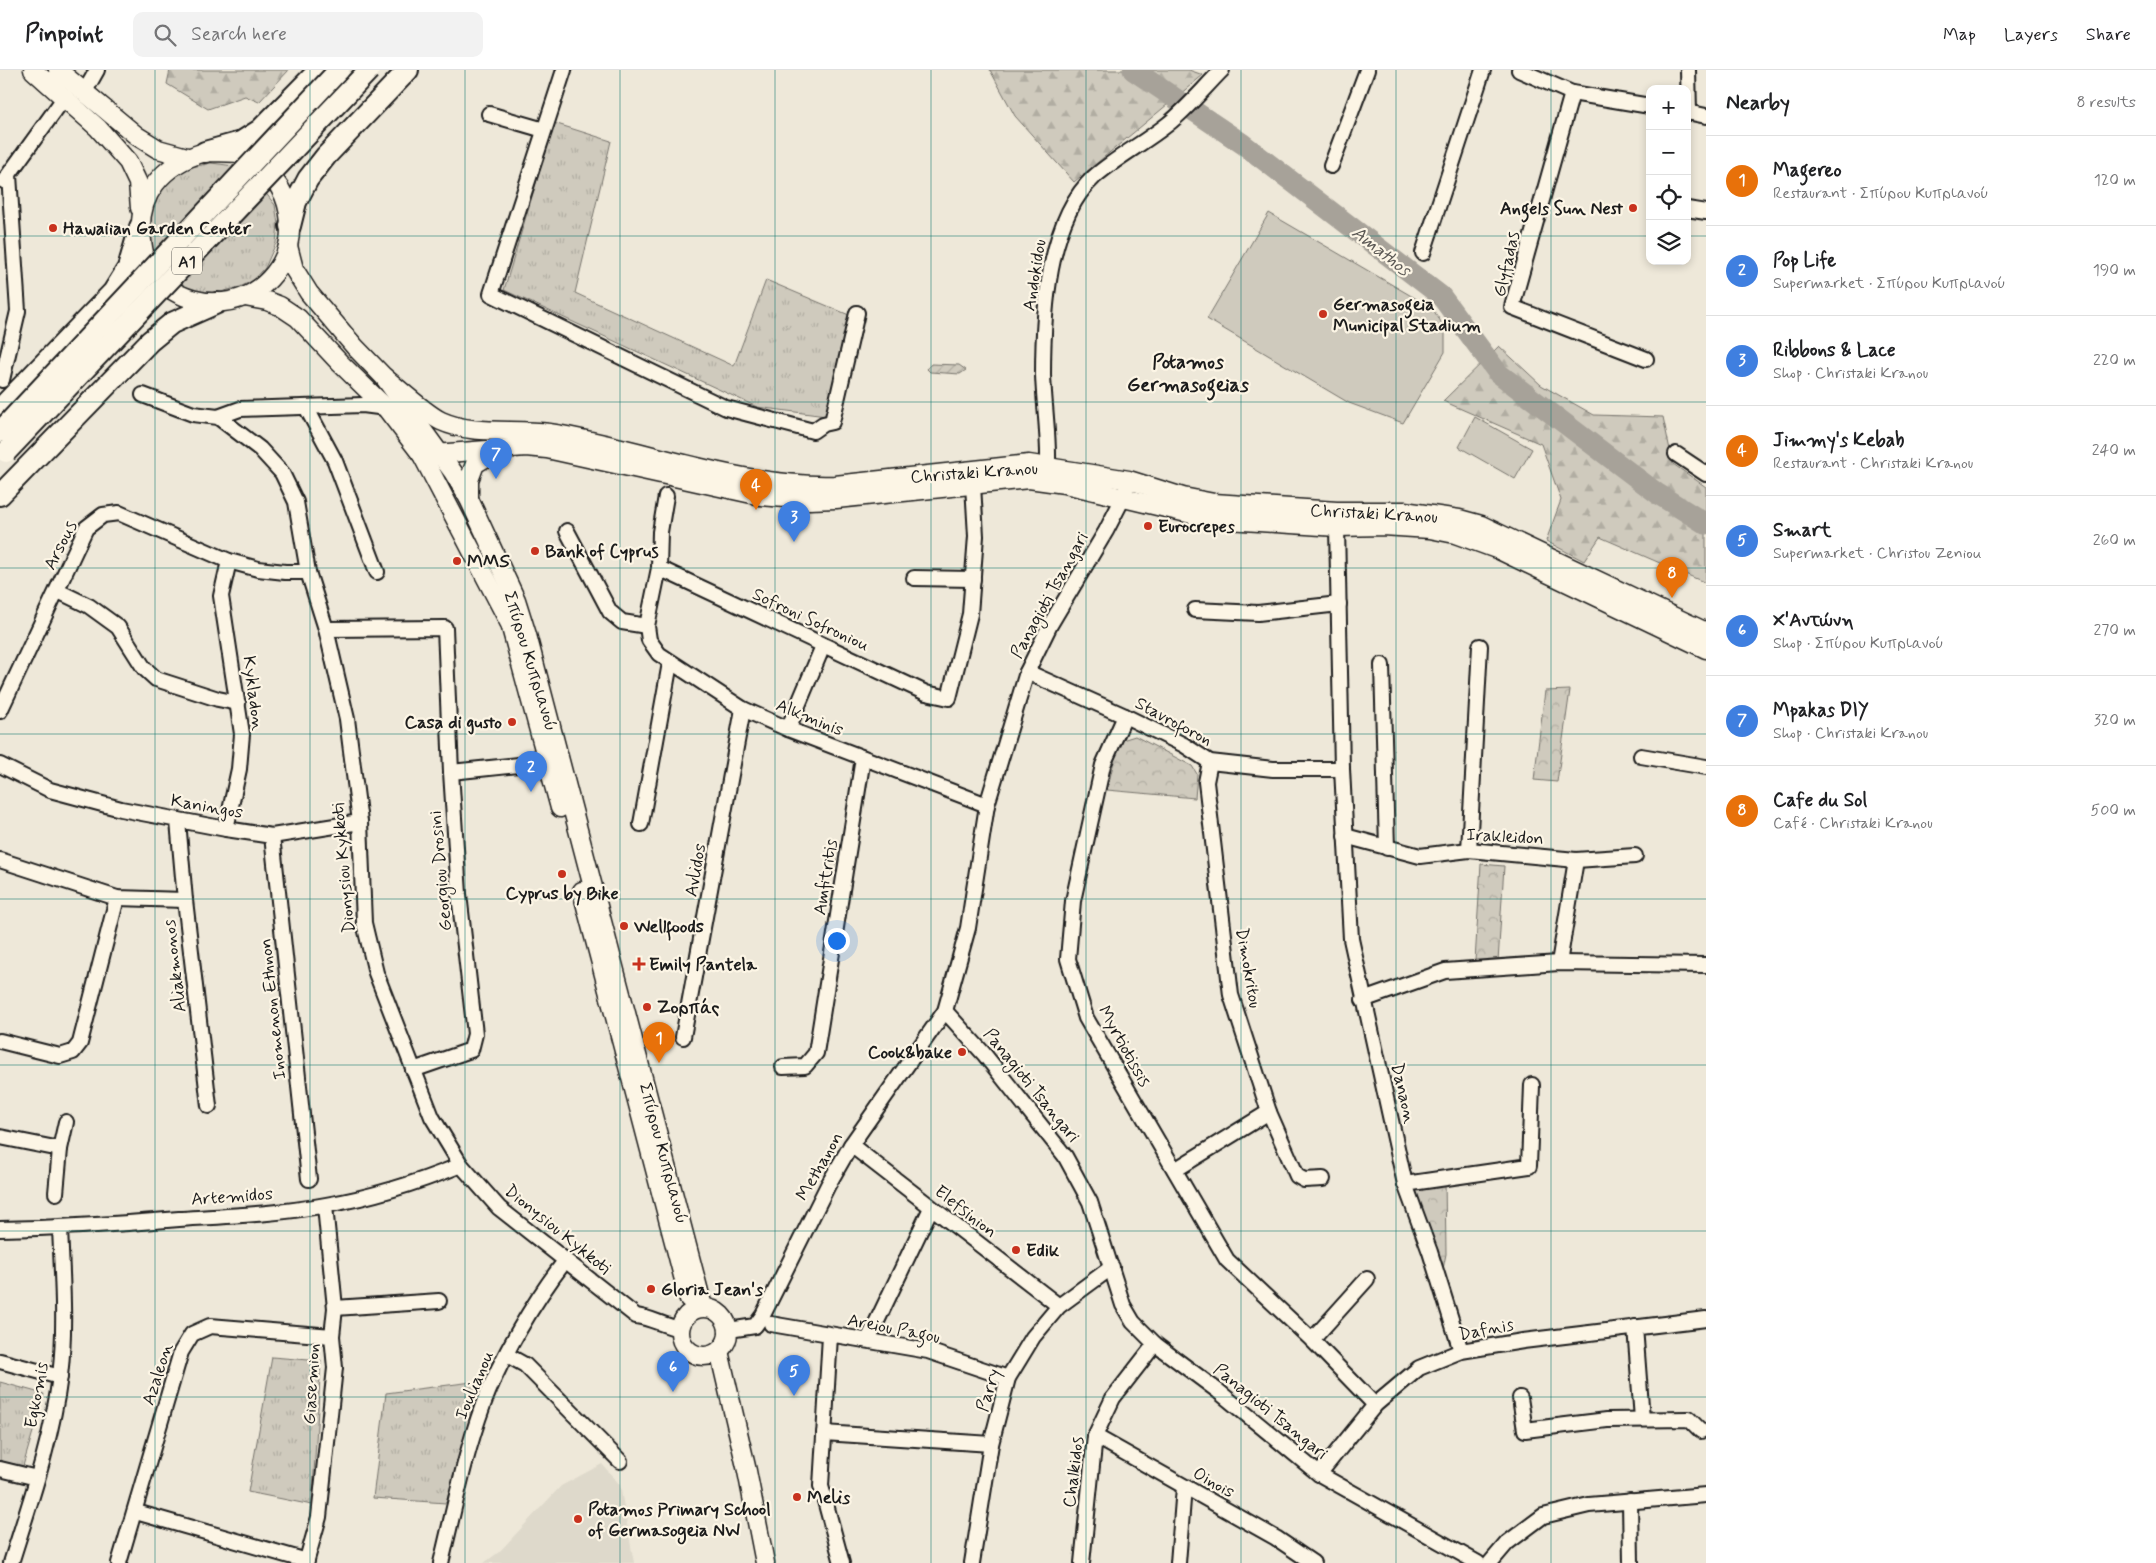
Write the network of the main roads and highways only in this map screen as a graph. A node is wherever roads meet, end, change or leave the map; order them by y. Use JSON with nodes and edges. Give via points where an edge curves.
{"nodes":[{"id":1,"x":33,"y":70,"type":"edge"},
{"id":2,"x":58,"y":70,"type":"edge"},
{"id":3,"x":319,"y":70,"type":"edge"},
{"id":4,"x":339,"y":70,"type":"edge"},
{"id":5,"x":369,"y":70,"type":"edge"},
{"id":6,"x":408,"y":70,"type":"edge"},
{"id":7,"x":196,"y":155,"type":"junction"},
{"id":8,"x":140,"y":220,"type":"junction"},
{"id":9,"x":290,"y":226,"type":"junction"},
{"id":10,"x":288,"y":246,"type":"junction"},
{"id":11,"x":245,"y":297,"type":"junction"},
{"id":12,"x":217,"y":303,"type":"junction"},
{"id":13,"x":384,"y":377,"type":"junction"},
{"id":14,"x":0,"y":409,"type":"edge"},
{"id":15,"x":0,"y":432,"type":"edge"},
{"id":16,"x":501,"y":448,"type":"junction"},
{"id":17,"x":441,"y":454,"type":"junction"},
{"id":18,"x":3,"y":455,"type":"edge"},
{"id":19,"x":422,"y":455,"type":"junction"},
{"id":20,"x":0,"y":495,"type":"edge"},
{"id":21,"x":469,"y":499,"type":"junction"},
{"id":22,"x":1706,"y":632,"type":"edge"},
{"id":23,"x":1706,"y":649,"type":"edge"},
{"id":24,"x":698,"y":1309,"type":"junction"},
{"id":25,"x":713,"y":1354,"type":"junction"},
{"id":26,"x":756,"y":1563,"type":"edge"},
{"id":27,"x":765,"y":1563,"type":"edge"}],
"edges":[{"from":1,"to":8,"type":"main road","via":[[98,128],[128,162],[138,183]]},
{"from":2,"to":7,"type":"main road","via":[[137,136],[158,149]]},
{"from":3,"to":7,"type":"highway","via":[[260,130],[241,142]]},
{"from":4,"to":15,"type":"highway","number":"A1","bridge":true},
{"from":5,"to":18,"type":"highway","number":"A1","bridge":true},
{"from":6,"to":9,"type":"highway","via":[[308,179],[296,202]]},
{"from":7,"to":8,"type":"main road","via":[[166,170],[150,190]]},
{"from":7,"to":9,"type":"main road","via":[[247,156],[276,181],[287,205]]},
{"from":8,"to":12,"type":"main road","via":[[147,263],[158,279],[193,300]]},
{"from":8,"to":14,"type":"highway","via":[[128,268],[113,292]]},
{"from":9,"to":10,"type":"main road"},
{"from":10,"to":11,"type":"main road","via":[[272,276]]},
{"from":10,"to":13,"type":"main road","name":"Σπύρου Κυπριανού","via":[[294,269],[309,293]]},
{"from":11,"to":12,"type":"main road"},
{"from":11,"to":19,"type":"main road","name":"Σπύρου Κυπριανού","via":[[280,306],[298,318],[386,408]]},
{"from":12,"to":20,"type":"highway","via":[[172,323],[150,341]]},
{"from":13,"to":17,"type":"main road","name":"Σπύρου Κυπριανού"},
{"from":13,"to":22,"type":"main road","name":"Christaki Kranou","via":[[440,420],[460,427],[549,433],[763,481],[836,484],[1030,464],[1129,480],[1182,497],[1214,503],[1337,511],[1404,511],[1459,519],[1481,525]]},
{"from":16,"to":17,"type":"main road","name":"Christaki Kranou"},
{"from":16,"to":21,"type":"main road","via":[[475,464],[469,480]]},
{"from":16,"to":23,"type":"main road","name":"Christaki Kranou","via":[[547,449],[761,496],[836,499],[1029,479],[1065,484],[1212,519],[1430,529],[1475,540]]},
{"from":17,"to":19,"type":"main road","name":"Christaki Kranou"},
{"from":17,"to":21,"type":"main road","name":"Σπύρου Κυπριανού"},
{"from":19,"to":24,"type":"main road","name":"Σπύρου Κυπριανού","via":[[510,624]]},
{"from":21,"to":24,"type":"main road","name":"Σπύρου Κυπριανού","via":[[522,616]]},
{"from":24,"to":25,"type":"main road","via":[[716,1310],[729,1330],[724,1345]]},
{"from":24,"to":25,"type":"main road","via":[[686,1315],[680,1337],[689,1351]]},
{"from":25,"to":26,"type":"main road"},
{"from":25,"to":27,"type":"main road","via":[[747,1470]]}]}
